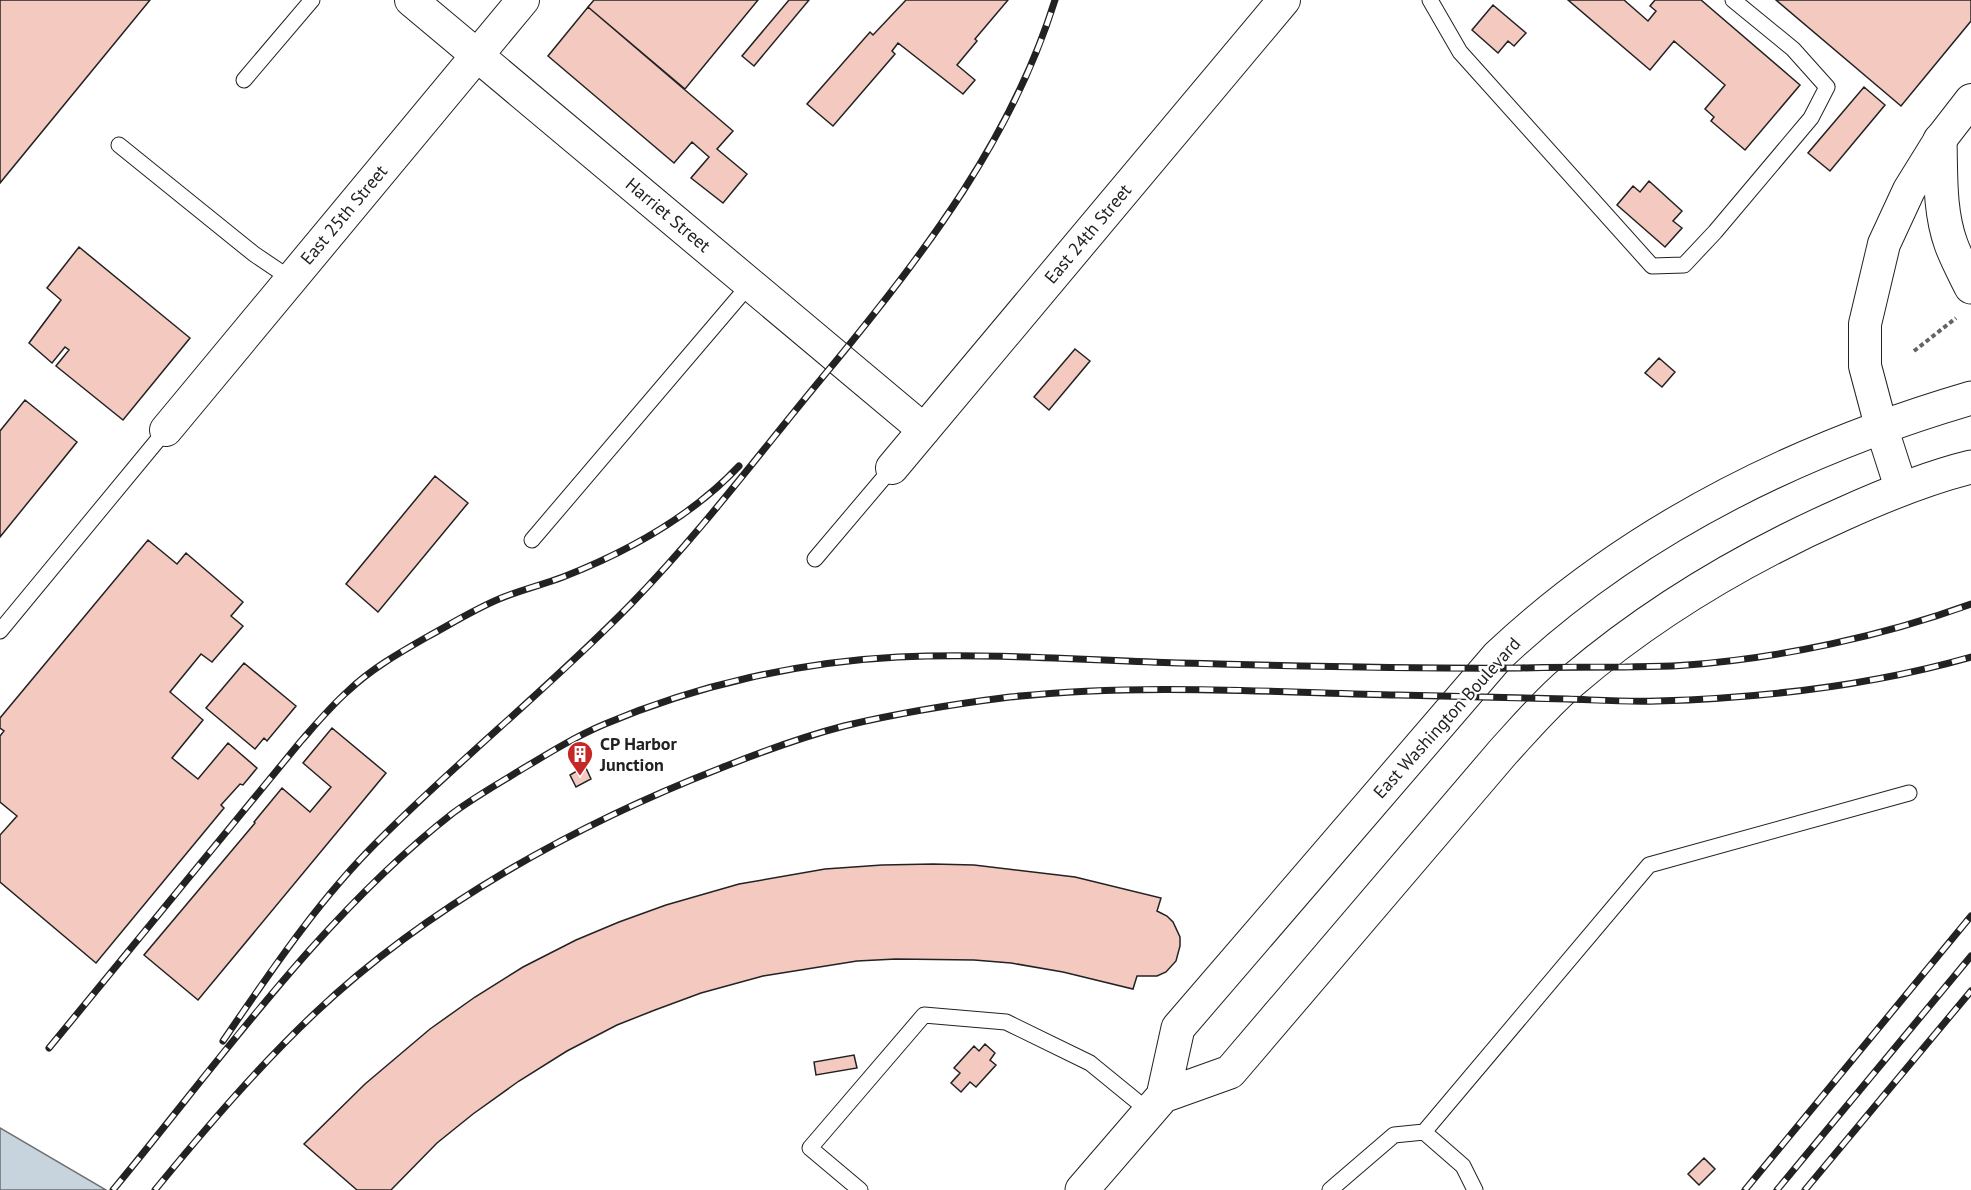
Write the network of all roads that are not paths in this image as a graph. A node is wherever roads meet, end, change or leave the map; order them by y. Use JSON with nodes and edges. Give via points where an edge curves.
{"nodes":[{"id":1,"x":312,"y":0,"type":"edge"},
{"id":2,"x":411,"y":0,"type":"edge"},
{"id":3,"x":523,"y":0,"type":"edge"},
{"id":4,"x":1284,"y":0,"type":"edge"},
{"id":5,"x":1430,"y":0,"type":"edge"},
{"id":6,"x":1733,"y":0,"type":"edge"},
{"id":7,"x":477,"y":56,"type":"junction"},
{"id":8,"x":244,"y":80,"type":"dead end"},
{"id":9,"x":1971,"y":100,"type":"edge"},
{"id":10,"x":1940,"y":140,"type":"junction"},
{"id":11,"x":119,"y":145,"type":"dead end"},
{"id":12,"x":291,"y":279,"type":"junction"},
{"id":13,"x":750,"y":284,"type":"junction"},
{"id":14,"x":1967,"y":300,"type":"edge"},
{"id":15,"x":1971,"y":398,"type":"edge"},
{"id":16,"x":1881,"y":426,"type":"junction"},
{"id":17,"x":166,"y":430,"type":"joint"},
{"id":18,"x":924,"y":430,"type":"junction"},
{"id":19,"x":892,"y":468,"type":"joint"},
{"id":20,"x":1971,"y":468,"type":"edge"},
{"id":21,"x":1901,"y":488,"type":"junction"},
{"id":22,"x":532,"y":540,"type":"dead end"},
{"id":23,"x":815,"y":559,"type":"dead end"},
{"id":24,"x":0,"y":631,"type":"edge"},
{"id":25,"x":1909,"y":793,"type":"dead end"},
{"id":26,"x":1156,"y":1104,"type":"junction"},
{"id":27,"x":1424,"y":1132,"type":"junction"},
{"id":28,"x":860,"y":1190,"type":"edge"},
{"id":29,"x":1082,"y":1190,"type":"edge"},
{"id":30,"x":1330,"y":1190,"type":"edge"},
{"id":31,"x":1475,"y":1190,"type":"edge"}],
"edges":[{"from":1,"to":8,"type":"lane"},
{"from":2,"to":7,"type":"street","name":"Harriet Street"},
{"from":3,"to":7,"type":"street","name":"East 25th Street"},
{"from":4,"to":18,"type":"street","name":"East 24th Street"},
{"from":5,"to":6,"type":"lane","via":[[1460,52],[1652,266],[1684,265],[1811,118],[1827,87],[1793,49]]},
{"from":7,"to":12,"type":"street","name":"East 25th Street"},
{"from":7,"to":13,"type":"street","name":"Harriet Street"},
{"from":9,"to":10,"type":"street"},
{"from":10,"to":14,"type":"main road","via":[[1942,197]]},
{"from":10,"to":16,"type":"street","via":[[1909,190],[1884,244],[1865,324],[1865,366]]},
{"from":11,"to":12,"type":"lane","via":[[254,254]]},
{"from":12,"to":17,"type":"street","name":"East 25th Street"},
{"from":13,"to":18,"type":"street","name":"Harriet Street"},
{"from":13,"to":22,"type":"lane"},
{"from":15,"to":16,"type":"main road","name":"East Washington Boulevard"},
{"from":16,"to":21,"type":"street"},
{"from":16,"to":26,"type":"main road","name":"East Washington Boulevard","via":[[1720,497],[1613,564],[1523,632],[1498,656],[1178,1029]]},
{"from":17,"to":24,"type":"lane"},
{"from":18,"to":19,"type":"street","name":"East 24th Street"},
{"from":19,"to":23,"type":"lane"},
{"from":20,"to":21,"type":"main road","name":"East Washington Boulevard"},
{"from":21,"to":26,"type":"main road","name":"East Washington Boulevard","via":[[1800,532],[1746,561],[1642,627],[1571,682],[1503,752],[1230,1072]]},
{"from":25,"to":27,"type":"lane","via":[[1649,866]]},
{"from":26,"to":28,"type":"lane","via":[[1090,1063],[1006,1022],[924,1015],[810,1148]]},
{"from":26,"to":29,"type":"main road","name":"East Washington Boulevard"},
{"from":27,"to":30,"type":"lane","via":[[1394,1135]]},
{"from":27,"to":31,"type":"lane","via":[[1463,1166]]}]}
